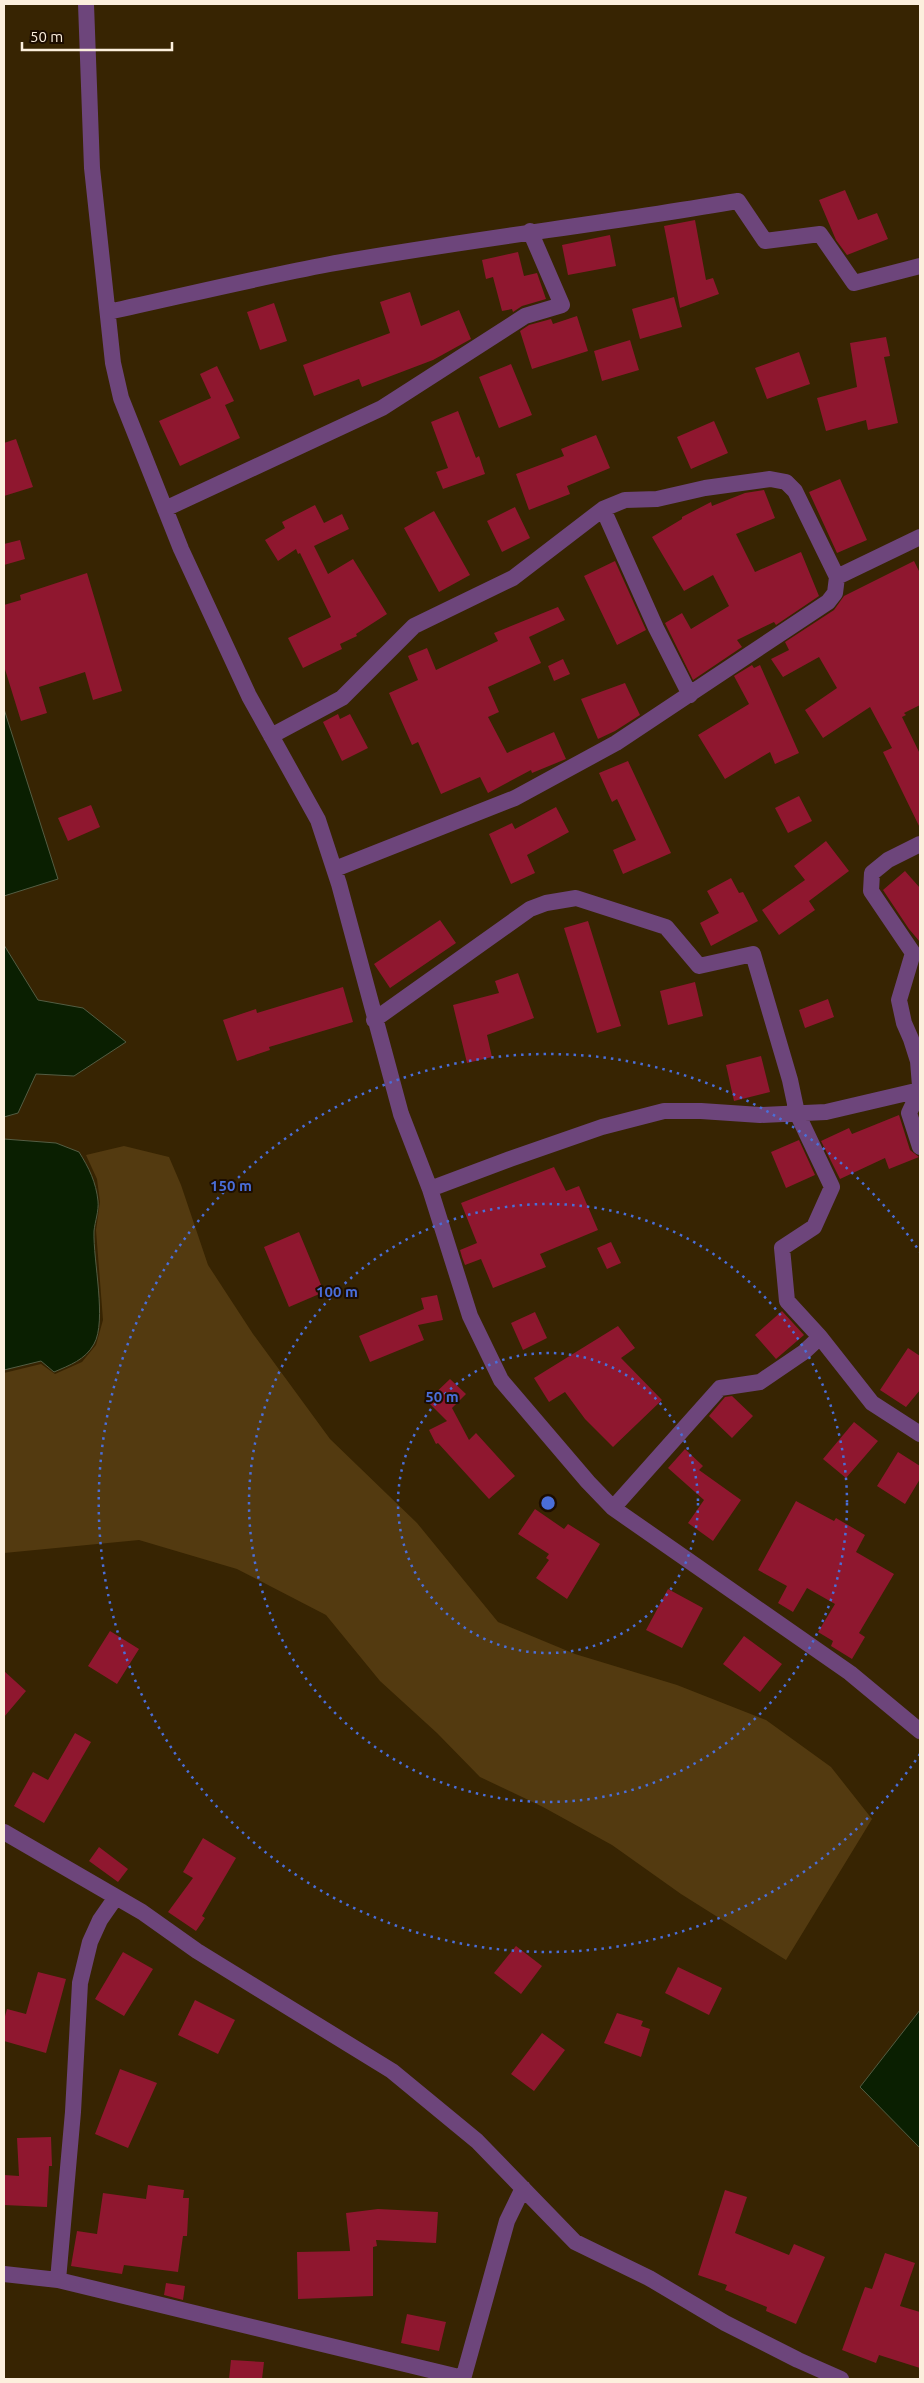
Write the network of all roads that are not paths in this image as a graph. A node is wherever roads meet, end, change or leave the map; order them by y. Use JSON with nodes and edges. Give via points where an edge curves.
{"nodes":[{"id":1,"x":86,"y":4,"type":"edge"},
{"id":2,"x":530,"y":231,"type":"junction"},
{"id":3,"x":920,"y":266,"type":"edge"},
{"id":4,"x":108,"y":312,"type":"junction"},
{"id":5,"x":603,"y":509,"type":"junction"},
{"id":6,"x":165,"y":510,"type":"junction"},
{"id":7,"x":920,"y":537,"type":"edge"},
{"id":8,"x":837,"y":577,"type":"junction"},
{"id":9,"x":690,"y":695,"type":"junction"},
{"id":10,"x":271,"y":736,"type":"junction"},
{"id":11,"x":920,"y":844,"type":"edge"},
{"id":12,"x":335,"y":870,"type":"junction"},
{"id":13,"x":374,"y":1020,"type":"junction"},
{"id":14,"x":920,"y":1086,"type":"edge"},
{"id":15,"x":920,"y":1090,"type":"edge"},
{"id":16,"x":797,"y":1113,"type":"junction"},
{"id":17,"x":920,"y":1147,"type":"edge"},
{"id":18,"x":430,"y":1189,"type":"junction"},
{"id":19,"x":820,"y":1337,"type":"junction"},
{"id":20,"x":920,"y":1434,"type":"edge"},
{"id":21,"x":613,"y":1508,"type":"junction"},
{"id":22,"x":920,"y":1731,"type":"edge"},
{"id":23,"x":4,"y":1832,"type":"edge"},
{"id":24,"x":116,"y":1897,"type":"junction"},
{"id":25,"x":523,"y":2188,"type":"junction"},
{"id":26,"x":4,"y":2274,"type":"edge"},
{"id":27,"x":58,"y":2280,"type":"junction"},
{"id":28,"x":463,"y":2379,"type":"edge"},
{"id":29,"x":842,"y":2379,"type":"edge"}],
"edges":[{"from":1,"to":4,"type":"street","via":[[92,168]]},
{"from":2,"to":3,"type":"street","via":[[738,202],[765,241],[820,234],[854,282]]},
{"from":2,"to":4,"type":"street","via":[[328,265]]},
{"from":2,"to":6,"type":"street","via":[[562,305],[525,316],[382,408]]},
{"from":4,"to":6,"type":"street","via":[[113,363],[121,398]]},
{"from":5,"to":8,"type":"street","via":[[625,500],[658,499],[705,488],[770,479],[786,482],[795,491]]},
{"from":5,"to":9,"type":"street"},
{"from":5,"to":10,"type":"street","via":[[513,578],[414,626],[342,698]]},
{"from":6,"to":10,"type":"street","via":[[249,696]]},
{"from":7,"to":8,"type":"street"},
{"from":8,"to":9,"type":"street","via":[[835,593],[828,602]]},
{"from":9,"to":12,"type":"street","via":[[616,743],[515,798]]},
{"from":10,"to":12,"type":"street","via":[[318,820]]},
{"from":11,"to":14,"type":"street","via":[[888,860],[872,873],[871,891],[913,953],[900,1000],[904,1023],[918,1061]]},
{"from":12,"to":13,"type":"street"},
{"from":13,"to":16,"type":"street","via":[[530,909],[576,898],[666,927],[699,966],[753,954]]},
{"from":13,"to":18,"type":"street","via":[[401,1114]]},
{"from":15,"to":16,"type":"street","via":[[826,1112]]},
{"from":15,"to":17,"type":"street","via":[[909,1113]]},
{"from":16,"to":18,"type":"street","via":[[760,1115],[664,1111],[602,1127]]},
{"from":16,"to":19,"type":"street","via":[[832,1187],[814,1227],[782,1248],[787,1301]]},
{"from":18,"to":21,"type":"street","via":[[470,1316],[501,1380]]},
{"from":19,"to":20,"type":"street","via":[[872,1403]]},
{"from":19,"to":21,"type":"street","via":[[760,1382],[720,1388]]},
{"from":21,"to":22,"type":"street","via":[[850,1673]]},
{"from":23,"to":24,"type":"street"},
{"from":24,"to":25,"type":"street","via":[[392,2071],[477,2141]]},
{"from":24,"to":27,"type":"street","via":[[90,1942],[80,1983],[74,2112]]},
{"from":25,"to":28,"type":"street","via":[[507,2221]]},
{"from":25,"to":29,"type":"street","via":[[575,2242],[649,2278],[798,2360]]},
{"from":26,"to":27,"type":"street"},
{"from":27,"to":28,"type":"street"}]}
